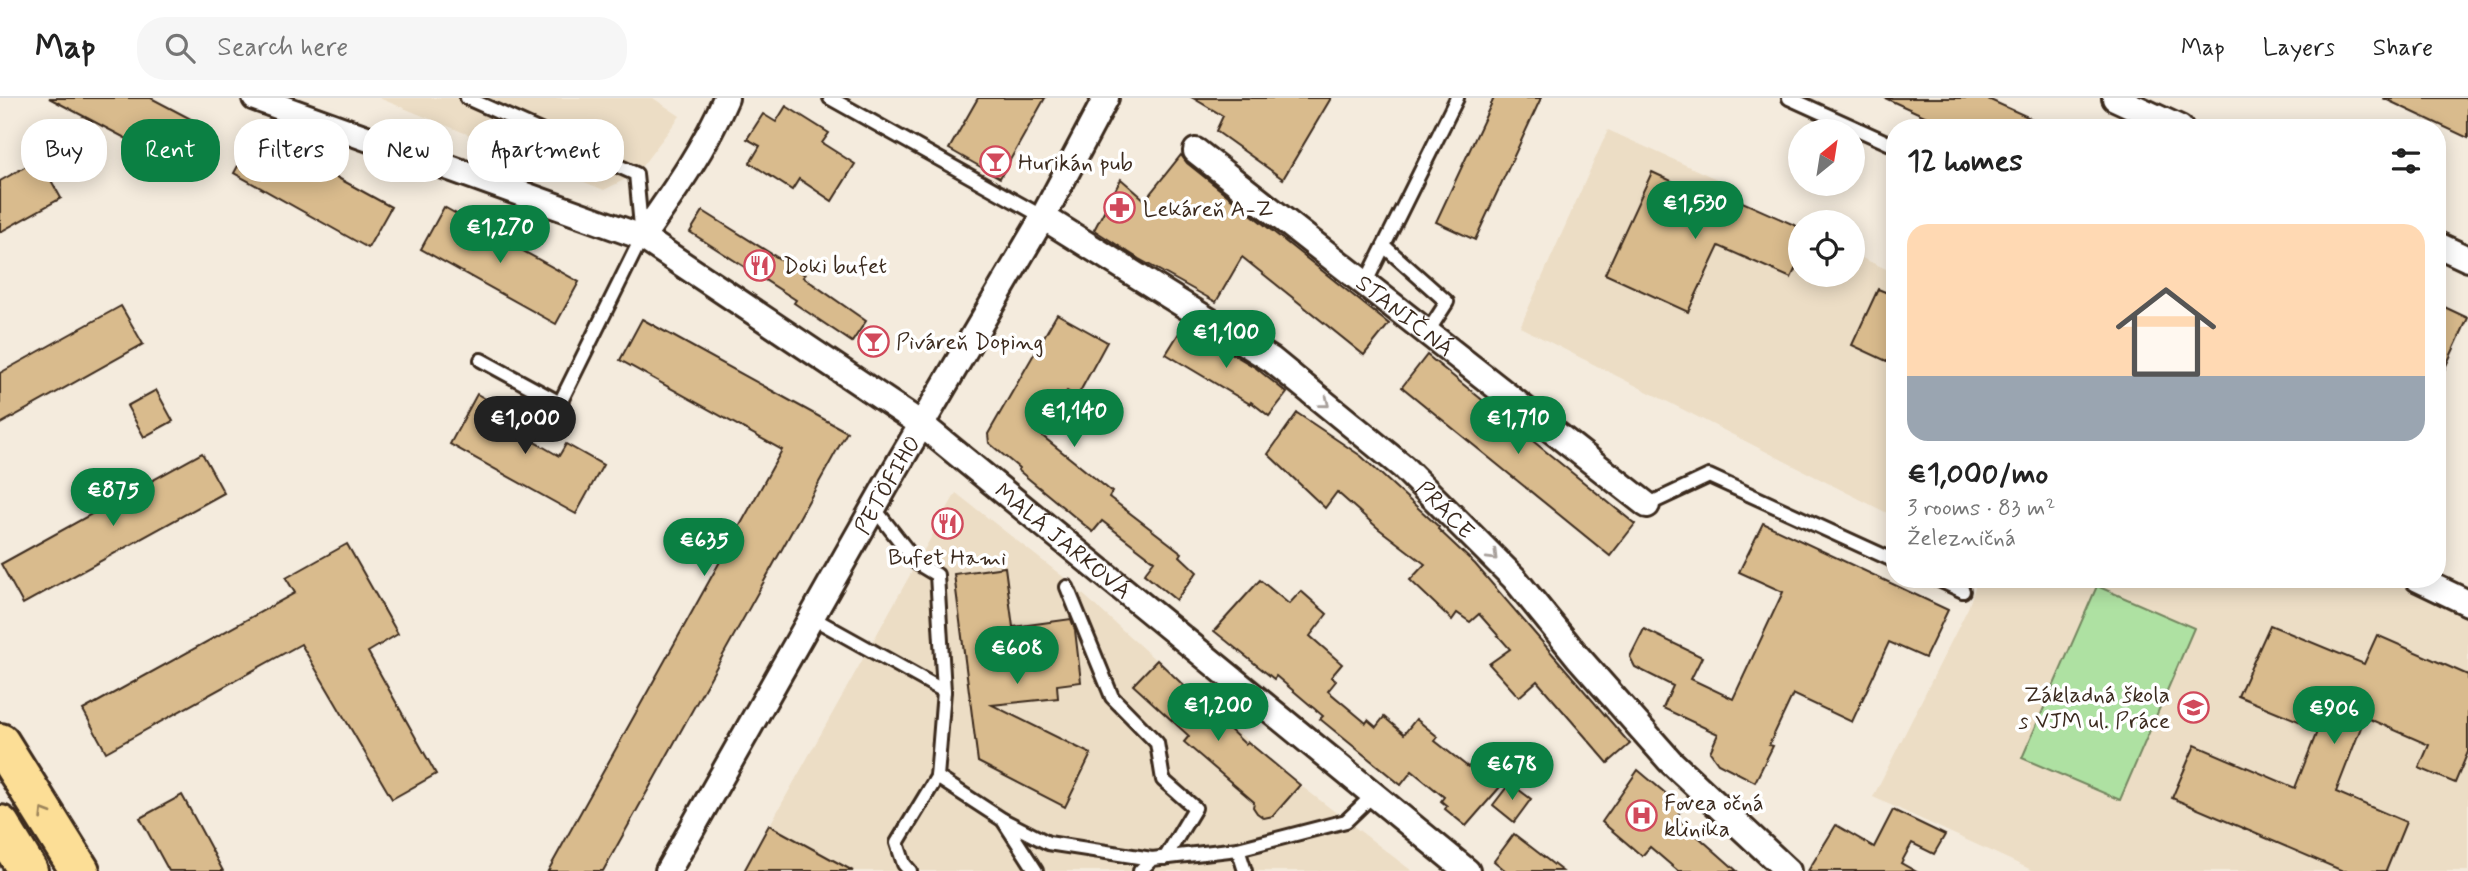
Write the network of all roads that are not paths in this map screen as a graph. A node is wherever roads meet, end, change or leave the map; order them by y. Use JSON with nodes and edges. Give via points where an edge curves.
{"nodes":[{"id":1,"x":256,"y":98,"type":"edge"},
{"id":2,"x":467,"y":98,"type":"edge"},
{"id":3,"x":726,"y":98,"type":"edge"},
{"id":4,"x":830,"y":98,"type":"edge"},
{"id":5,"x":1106,"y":98,"type":"edge"},
{"id":6,"x":1457,"y":98,"type":"edge"},
{"id":7,"x":1789,"y":98,"type":"edge"},
{"id":8,"x":2115,"y":98,"type":"edge"},
{"id":9,"x":2166,"y":119,"type":"edge"},
{"id":10,"x":1886,"y":142,"type":"edge"},
{"id":11,"x":1196,"y":151,"type":"dead end"},
{"id":12,"x":1043,"y":217,"type":"junction"},
{"id":13,"x":642,"y":237,"type":"junction"},
{"id":14,"x":1384,"y":246,"type":"junction"},
{"id":15,"x":2446,"y":249,"type":"edge"},
{"id":16,"x":2468,"y":259,"type":"edge"},
{"id":17,"x":1365,"y":284,"type":"junction"},
{"id":18,"x":1427,"y":333,"type":"junction"},
{"id":19,"x":481,"y":360,"type":"dead end"},
{"id":20,"x":921,"y":424,"type":"junction"},
{"id":21,"x":1647,"y":505,"type":"joint"},
{"id":22,"x":874,"y":508,"type":"junction"},
{"id":23,"x":1886,"y":557,"type":"edge"},
{"id":24,"x":1067,"y":587,"type":"dead end"},
{"id":25,"x":1956,"y":588,"type":"edge"},
{"id":26,"x":2437,"y":588,"type":"edge"},
{"id":27,"x":1963,"y":591,"type":"dead end"},
{"id":28,"x":2468,"y":603,"type":"edge"},
{"id":29,"x":811,"y":617,"type":"junction"},
{"id":30,"x":944,"y":691,"type":"junction"},
{"id":31,"x":0,"y":743,"type":"edge"},
{"id":32,"x":937,"y":777,"type":"junction"},
{"id":33,"x":1373,"y":795,"type":"junction"},
{"id":34,"x":1003,"y":820,"type":"junction"},
{"id":35,"x":0,"y":825,"type":"edge"},
{"id":36,"x":1238,"y":849,"type":"junction"},
{"id":37,"x":1159,"y":858,"type":"junction"},
{"id":38,"x":1775,"y":867,"type":"edge"},
{"id":39,"x":28,"y":871,"type":"edge"},
{"id":40,"x":80,"y":871,"type":"edge"},
{"id":41,"x":668,"y":871,"type":"edge"},
{"id":42,"x":910,"y":871,"type":"edge"},
{"id":43,"x":1037,"y":871,"type":"edge"},
{"id":44,"x":1140,"y":871,"type":"edge"},
{"id":45,"x":1245,"y":871,"type":"edge"},
{"id":46,"x":1467,"y":871,"type":"edge"}],
"edges":[{"from":1,"to":13,"type":"street","name":"MALÁ JARKOVÁ"},
{"from":2,"to":13,"type":"lane","via":[[636,174]]},
{"from":3,"to":13,"type":"street","via":[[714,126]]},
{"from":4,"to":12,"type":"lane"},
{"from":5,"to":12,"type":"street","name":"PETÖFIHO"},
{"from":6,"to":14,"type":"lane"},
{"from":7,"to":10,"type":"lane"},
{"from":8,"to":9,"type":"street"},
{"from":11,"to":17,"type":"street","name":"STANIČNÁ"},
{"from":12,"to":20,"type":"street","name":"PETÖFIHO"},
{"from":12,"to":38,"type":"street","name":"PRÁCE","one_way":true,"via":[[1272,360],[1403,467],[1514,578],[1670,761]]},
{"from":13,"to":19,"type":"lane","via":[[560,403]]},
{"from":13,"to":20,"type":"street","name":"MALÁ JARKOVÁ"},
{"from":14,"to":17,"type":"lane"},
{"from":14,"to":18,"type":"lane","via":[[1447,302]]},
{"from":15,"to":16,"type":"street"},
{"from":17,"to":18,"type":"street","name":"STANIČNÁ"},
{"from":18,"to":21,"type":"street","name":"STANIČNÁ"},
{"from":20,"to":22,"type":"street","name":"PETÖFIHO"},
{"from":20,"to":33,"type":"street","name":"MALÁ JARKOVÁ"},
{"from":21,"to":23,"type":"lane","via":[[1709,476]]},
{"from":22,"to":29,"type":"street","name":"PETÖFIHO"},
{"from":22,"to":30,"type":"lane","via":[[917,563],[937,575]]},
{"from":24,"to":37,"type":"lane","via":[[1111,697],[1157,743],[1163,780],[1195,808]]},
{"from":25,"to":27,"type":"lane"},
{"from":26,"to":28,"type":"street"},
{"from":29,"to":30,"type":"lane"},
{"from":29,"to":41,"type":"street","name":"PETÖFIHO"},
{"from":30,"to":32,"type":"lane"},
{"from":40,"to":31,"type":"main road","one_way":true},
{"from":32,"to":34,"type":"lane"},
{"from":32,"to":42,"type":"lane","via":[[897,843]]},
{"from":33,"to":36,"type":"lane","via":[[1346,821]]},
{"from":33,"to":46,"type":"street","name":"MALÁ JARKOVÁ"},
{"from":34,"to":37,"type":"lane","via":[[1048,844]]},
{"from":34,"to":43,"type":"lane"},
{"from":35,"to":39,"type":"main road"},
{"from":36,"to":37,"type":"lane"},
{"from":36,"to":45,"type":"lane"},
{"from":37,"to":44,"type":"lane"}]}
